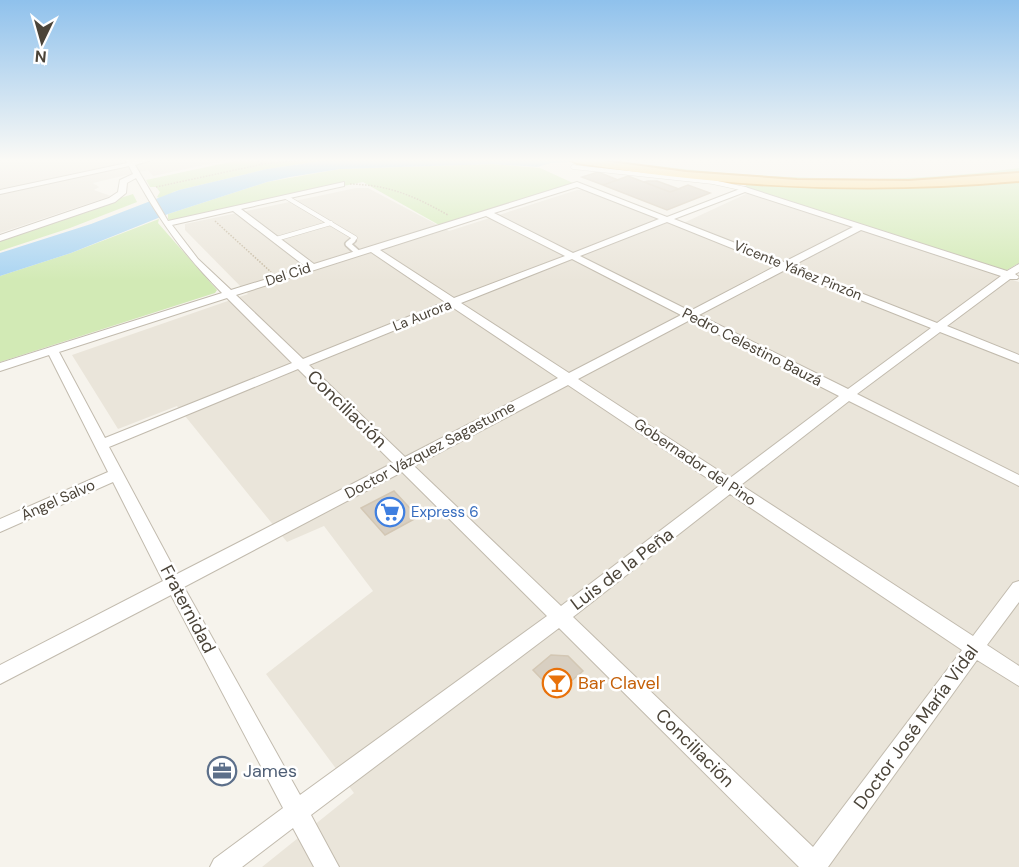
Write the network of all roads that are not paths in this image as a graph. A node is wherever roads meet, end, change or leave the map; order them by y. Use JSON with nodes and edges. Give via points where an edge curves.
{"nodes":[{"id":1,"x":111,"y":200,"type":"edge"},
{"id":2,"x":153,"y":200,"type":"edge"},
{"id":3,"x":272,"y":200,"type":"edge"},
{"id":4,"x":292,"y":200,"type":"edge"},
{"id":5,"x":523,"y":200,"type":"edge"},
{"id":6,"x":620,"y":200,"type":"edge"},
{"id":7,"x":716,"y":200,"type":"edge"},
{"id":8,"x":781,"y":200,"type":"edge"},
{"id":9,"x":236,"y":209,"type":"junction"},
{"id":10,"x":485,"y":212,"type":"junction"},
{"id":11,"x":669,"y":219,"type":"junction"},
{"id":12,"x":165,"y":222,"type":"junction"},
{"id":13,"x":331,"y":223,"type":"junction"},
{"id":14,"x":861,"y":226,"type":"junction"},
{"id":15,"x":0,"y":238,"type":"edge"},
{"id":16,"x":276,"y":239,"type":"junction"},
{"id":17,"x":364,"y":250,"type":"junction"},
{"id":18,"x":571,"y":256,"type":"junction"},
{"id":19,"x":785,"y":266,"type":"junction"},
{"id":20,"x":312,"y":267,"type":"junction"},
{"id":21,"x":1016,"y":274,"type":"edge"},
{"id":22,"x":229,"y":294,"type":"junction"},
{"id":23,"x":454,"y":302,"type":"junction"},
{"id":24,"x":689,"y":315,"type":"junction"},
{"id":25,"x":940,"y":326,"type":"junction"},
{"id":26,"x":52,"y":350,"type":"junction"},
{"id":27,"x":1019,"y":359,"type":"edge"},
{"id":28,"x":300,"y":364,"type":"junction"},
{"id":29,"x":0,"y":367,"type":"edge"},
{"id":30,"x":568,"y":378,"type":"junction"},
{"id":31,"x":848,"y":395,"type":"junction"},
{"id":32,"x":100,"y":445,"type":"junction"},
{"id":33,"x":404,"y":464,"type":"junction"},
{"id":34,"x":116,"y":475,"type":"junction"},
{"id":35,"x":1019,"y":481,"type":"edge"},
{"id":36,"x":730,"y":486,"type":"junction"},
{"id":37,"x":0,"y":526,"type":"edge"},
{"id":38,"x":173,"y":583,"type":"junction"},
{"id":39,"x":1019,"y":588,"type":"edge"},
{"id":40,"x":561,"y":616,"type":"junction"},
{"id":41,"x":975,"y":648,"type":"junction"},
{"id":42,"x":0,"y":675,"type":"edge"},
{"id":43,"x":1019,"y":677,"type":"edge"},
{"id":44,"x":298,"y":810,"type":"junction"},
{"id":45,"x":814,"y":866,"type":"edge"},
{"id":46,"x":222,"y":867,"type":"edge"},
{"id":47,"x":327,"y":867,"type":"edge"}],
"edges":[{"from":1,"to":15,"type":"street"},
{"from":2,"to":12,"type":"street","name":"Conciliación"},
{"from":3,"to":9,"type":"street"},
{"from":4,"to":13,"type":"lane"},
{"from":5,"to":10,"type":"street","name":"Del Cid"},
{"from":6,"to":11,"type":"street","name":"Vicente Yáñez Pinzón"},
{"from":7,"to":11,"type":"street","name":"La Aurora"},
{"from":8,"to":14,"type":"street"},
{"from":9,"to":12,"type":"street"},
{"from":9,"to":16,"type":"street"},
{"from":10,"to":17,"type":"street","name":"Del Cid"},
{"from":10,"to":18,"type":"street","name":"Pedro Celestino Bauzá"},
{"from":11,"to":18,"type":"street","name":"La Aurora"},
{"from":11,"to":19,"type":"street","name":"Vicente Yáñez Pinzón"},
{"from":12,"to":22,"type":"street","name":"Conciliación","via":[[195,261]]},
{"from":13,"to":16,"type":"lane"},
{"from":13,"to":17,"type":"lane","via":[[355,238],[348,244]]},
{"from":14,"to":19,"type":"street","name":"Doctor Vázquez Sagastume"},
{"from":14,"to":21,"type":"street"},
{"from":16,"to":20,"type":"street"},
{"from":17,"to":20,"type":"street","name":"Del Cid"},
{"from":17,"to":23,"type":"street","name":"Gobernador del Pino"},
{"from":18,"to":23,"type":"street","name":"La Aurora"},
{"from":18,"to":24,"type":"street","name":"Pedro Celestino Bauzá"},
{"from":19,"to":24,"type":"street","name":"Doctor Vázquez Sagastume"},
{"from":19,"to":25,"type":"street","name":"Vicente Yáñez Pinzón"},
{"from":20,"to":22,"type":"street","name":"Del Cid"},
{"from":21,"to":25,"type":"street","name":"Luis de la Peña"},
{"from":22,"to":26,"type":"street","name":"Del Cid"},
{"from":22,"to":28,"type":"street","name":"Conciliación"},
{"from":23,"to":28,"type":"street","name":"La Aurora"},
{"from":23,"to":30,"type":"street","name":"Gobernador del Pino"},
{"from":24,"to":30,"type":"street","name":"Doctor Vázquez Sagastume"},
{"from":24,"to":31,"type":"street","name":"Pedro Celestino Bauzá"},
{"from":25,"to":27,"type":"street","name":"Vicente Yáñez Pinzón"},
{"from":25,"to":31,"type":"street","name":"Luis de la Peña"},
{"from":26,"to":29,"type":"street","name":"Del Cid"},
{"from":26,"to":32,"type":"street","name":"Fraternidad"},
{"from":28,"to":32,"type":"street","name":"La Aurora"},
{"from":28,"to":33,"type":"street","name":"Conciliación"},
{"from":30,"to":33,"type":"street","name":"Doctor Vázquez Sagastume"},
{"from":30,"to":36,"type":"street","name":"Gobernador del Pino"},
{"from":31,"to":35,"type":"street","name":"Pedro Celestino Bauzá"},
{"from":31,"to":36,"type":"street","name":"Luis de la Peña"},
{"from":32,"to":34,"type":"street","name":"Fraternidad"},
{"from":33,"to":38,"type":"street","name":"Doctor Vázquez Sagastume"},
{"from":33,"to":40,"type":"street","name":"Conciliación"},
{"from":34,"to":37,"type":"street","name":"Ángel Salvo"},
{"from":34,"to":38,"type":"street","name":"Fraternidad"},
{"from":36,"to":40,"type":"street","name":"Luis de la Peña"},
{"from":36,"to":41,"type":"street","name":"Gobernador del Pino"},
{"from":38,"to":42,"type":"street","name":"Doctor Vázquez Sagastume"},
{"from":38,"to":44,"type":"street","name":"Fraternidad"},
{"from":39,"to":41,"type":"street","name":"Doctor José María Vidal"},
{"from":40,"to":44,"type":"street","name":"Luis de la Peña"},
{"from":40,"to":45,"type":"street","name":"Conciliación"},
{"from":41,"to":43,"type":"street","name":"Gobernador del Pino"},
{"from":41,"to":45,"type":"street","name":"Doctor José María Vidal"},
{"from":44,"to":46,"type":"street","name":"Luis de la Peña"},
{"from":44,"to":47,"type":"street","name":"Fraternidad"}]}
